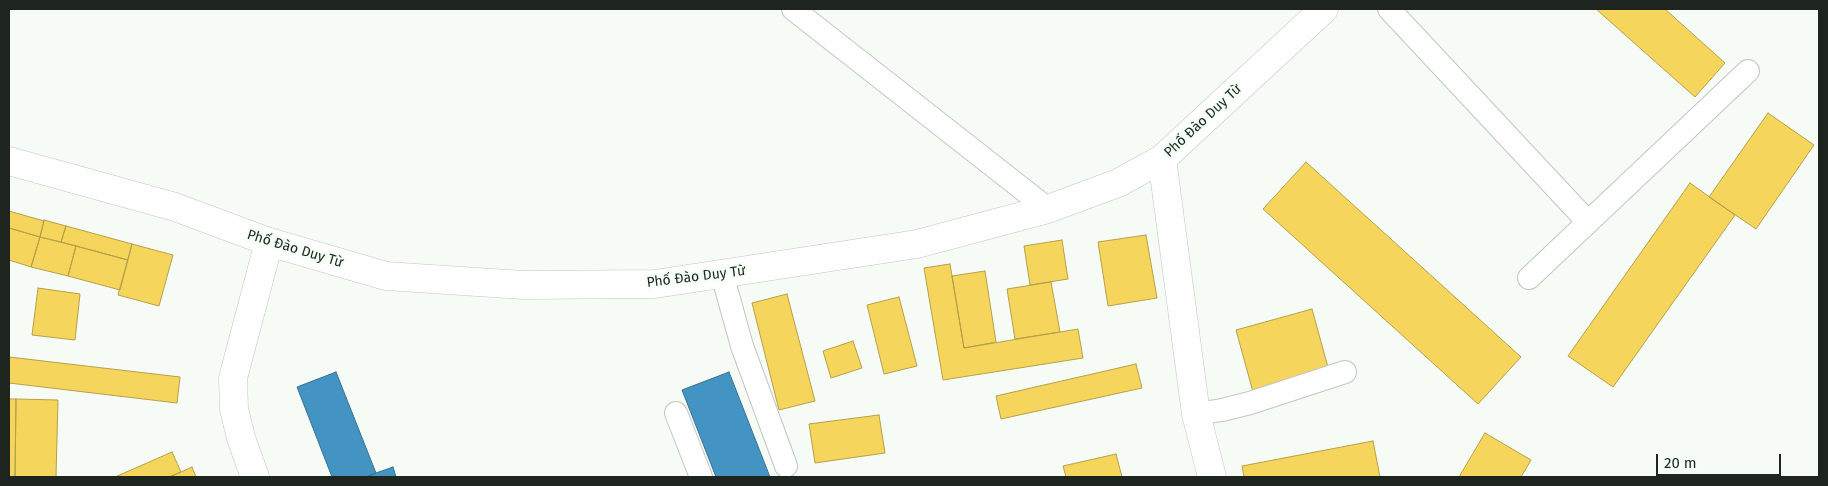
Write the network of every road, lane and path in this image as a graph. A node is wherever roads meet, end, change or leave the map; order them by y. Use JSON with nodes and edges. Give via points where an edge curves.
{"nodes":[{"id":1,"x":793,"y":9,"type":"edge"},
{"id":2,"x":1324,"y":9,"type":"edge"},
{"id":3,"x":1389,"y":9,"type":"edge"},
{"id":4,"x":1748,"y":71,"type":"dead end"},
{"id":5,"x":1162,"y":159,"type":"junction"},
{"id":6,"x":9,"y":160,"type":"edge"},
{"id":7,"x":1048,"y":209,"type":"junction"},
{"id":8,"x":1588,"y":222,"type":"junction"},
{"id":9,"x":269,"y":242,"type":"junction"},
{"id":10,"x":722,"y":274,"type":"junction"},
{"id":11,"x":1529,"y":278,"type":"dead end"},
{"id":12,"x":1345,"y":372,"type":"dead end"},
{"id":13,"x":676,"y":412,"type":"dead end"},
{"id":14,"x":1196,"y":414,"type":"junction"},
{"id":15,"x":786,"y":466,"type":"dead end"},
{"id":16,"x":255,"y":477,"type":"edge"},
{"id":17,"x":701,"y":477,"type":"edge"},
{"id":18,"x":1212,"y":477,"type":"edge"}],
"edges":[{"from":1,"to":7,"type":"lane"},
{"from":2,"to":5,"type":"street","name":"Phố Đào Duy Từ"},
{"from":3,"to":8,"type":"lane"},
{"from":4,"to":8,"type":"lane"},
{"from":5,"to":7,"type":"street","name":"Phố Đào Duy Từ","via":[[1118,184]]},
{"from":5,"to":14,"type":"street"},
{"from":6,"to":9,"type":"street","name":"Phố Đào Duy Từ","via":[[175,207]]},
{"from":7,"to":10,"type":"street","name":"Phố Đào Duy Từ","via":[[917,244]]},
{"from":8,"to":11,"type":"lane"},
{"from":9,"to":10,"type":"street","name":"Phố Đào Duy Từ","via":[[386,276],[523,284],[655,284]]},
{"from":9,"to":16,"type":"street","via":[[233,378],[234,409]]},
{"from":10,"to":15,"type":"lane","via":[[742,346]]},
{"from":12,"to":14,"type":"lane","via":[[1250,403]]},
{"from":13,"to":17,"type":"lane"},
{"from":14,"to":18,"type":"street"}]}
